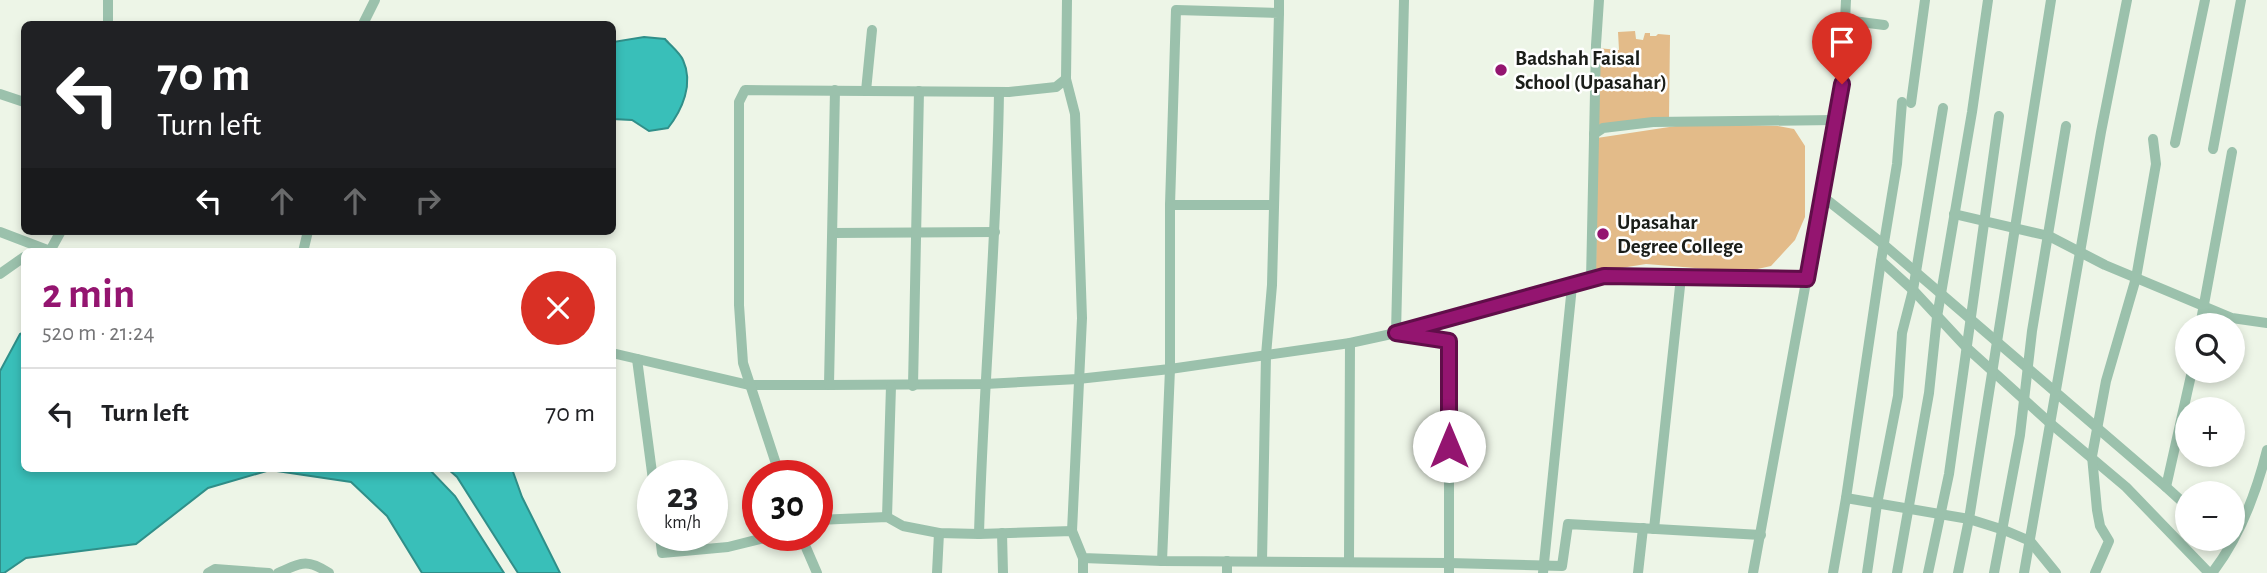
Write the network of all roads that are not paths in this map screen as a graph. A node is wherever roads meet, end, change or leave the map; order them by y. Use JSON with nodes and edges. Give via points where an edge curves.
{"nodes":[{"id":1,"x":108,"y":0,"type":"edge"},
{"id":2,"x":374,"y":0,"type":"edge"},
{"id":3,"x":1067,"y":0,"type":"edge"},
{"id":4,"x":1279,"y":0,"type":"edge"},
{"id":5,"x":1404,"y":0,"type":"edge"},
{"id":6,"x":1599,"y":0,"type":"edge"},
{"id":7,"x":1846,"y":0,"type":"edge"},
{"id":8,"x":1925,"y":0,"type":"edge"},
{"id":9,"x":1988,"y":0,"type":"edge"},
{"id":10,"x":2051,"y":0,"type":"edge"},
{"id":11,"x":2127,"y":0,"type":"edge"},
{"id":12,"x":2205,"y":0,"type":"edge"},
{"id":13,"x":2241,"y":0,"type":"edge"},
{"id":14,"x":1176,"y":5,"type":"edge"},
{"id":15,"x":1279,"y":13,"type":"junction"},
{"id":16,"x":1845,"y":20,"type":"junction"},
{"id":17,"x":108,"y":21,"type":"edge"},
{"id":18,"x":364,"y":21,"type":"edge"},
{"id":19,"x":1884,"y":25,"type":"dead end"},
{"id":20,"x":872,"y":30,"type":"dead end"},
{"id":21,"x":1066,"y":79,"type":"junction"},
{"id":22,"x":835,"y":90,"type":"junction"},
{"id":23,"x":866,"y":91,"type":"junction"},
{"id":24,"x":919,"y":91,"type":"junction"},
{"id":25,"x":999,"y":92,"type":"junction"},
{"id":26,"x":0,"y":94,"type":"edge"},
{"id":27,"x":21,"y":101,"type":"edge"},
{"id":28,"x":1943,"y":108,"type":"dead end"},
{"id":29,"x":1999,"y":116,"type":"dead end"},
{"id":30,"x":1835,"y":120,"type":"junction"},
{"id":31,"x":2066,"y":126,"type":"dead end"},
{"id":32,"x":1594,"y":134,"type":"junction"},
{"id":33,"x":2153,"y":139,"type":"dead end"},
{"id":34,"x":2175,"y":143,"type":"dead end"},
{"id":35,"x":2213,"y":149,"type":"dead end"},
{"id":36,"x":2232,"y":152,"type":"dead end"},
{"id":37,"x":1822,"y":196,"type":"junction"},
{"id":38,"x":1170,"y":205,"type":"junction"},
{"id":39,"x":1274,"y":205,"type":"junction"},
{"id":40,"x":1954,"y":214,"type":"junction"},
{"id":41,"x":1985,"y":223,"type":"junction"},
{"id":42,"x":2014,"y":228,"type":"junction"},
{"id":43,"x":0,"y":232,"type":"edge"},
{"id":44,"x":995,"y":232,"type":"junction"},
{"id":45,"x":833,"y":233,"type":"junction"},
{"id":46,"x":916,"y":233,"type":"junction"},
{"id":47,"x":2049,"y":236,"type":"junction"},
{"id":48,"x":1883,"y":244,"type":"junction"},
{"id":49,"x":41,"y":248,"type":"edge"},
{"id":50,"x":2080,"y":251,"type":"junction"},
{"id":51,"x":21,"y":259,"type":"edge"},
{"id":52,"x":1881,"y":261,"type":"junction"},
{"id":53,"x":1916,"y":272,"type":"junction"},
{"id":54,"x":0,"y":274,"type":"edge"},
{"id":55,"x":1681,"y":277,"type":"junction"},
{"id":56,"x":2136,"y":278,"type":"junction"},
{"id":57,"x":1807,"y":279,"type":"junction"},
{"id":58,"x":1591,"y":280,"type":"junction"},
{"id":59,"x":1572,"y":286,"type":"junction"},
{"id":60,"x":1913,"y":290,"type":"junction"},
{"id":61,"x":1941,"y":294,"type":"junction"},
{"id":62,"x":2203,"y":306,"type":"junction"},
{"id":63,"x":2202,"y":313,"type":"edge"},
{"id":64,"x":1937,"y":317,"type":"junction"},
{"id":65,"x":1971,"y":320,"type":"junction"},
{"id":66,"x":2267,"y":323,"type":"edge"},
{"id":67,"x":1396,"y":333,"type":"junction"},
{"id":68,"x":1997,"y":342,"type":"junction"},
{"id":69,"x":1350,"y":343,"type":"junction"},
{"id":70,"x":1967,"y":348,"type":"junction"},
{"id":71,"x":616,"y":354,"type":"edge"},
{"id":72,"x":1266,"y":355,"type":"junction"},
{"id":73,"x":637,"y":359,"type":"junction"},
{"id":74,"x":2028,"y":366,"type":"junction"},
{"id":75,"x":1170,"y":369,"type":"junction"},
{"id":76,"x":1992,"y":372,"type":"junction"},
{"id":77,"x":1078,"y":379,"type":"junction"},
{"id":78,"x":2189,"y":383,"type":"edge"},
{"id":79,"x":985,"y":384,"type":"junction"},
{"id":80,"x":749,"y":385,"type":"junction"},
{"id":81,"x":829,"y":385,"type":"junction"},
{"id":82,"x":891,"y":386,"type":"junction"},
{"id":83,"x":913,"y":386,"type":"junction"},
{"id":84,"x":2056,"y":391,"type":"junction"},
{"id":85,"x":2024,"y":400,"type":"junction"},
{"id":86,"x":2050,"y":423,"type":"junction"},
{"id":87,"x":2099,"y":429,"type":"junction"},
{"id":88,"x":2267,"y":450,"type":"edge"},
{"id":89,"x":2092,"y":456,"type":"junction"},
{"id":90,"x":650,"y":460,"type":"edge"},
{"id":91,"x":775,"y":460,"type":"edge"},
{"id":92,"x":2165,"y":487,"type":"junction"},
{"id":93,"x":2175,"y":496,"type":"edge"},
{"id":94,"x":1846,"y":498,"type":"junction"},
{"id":95,"x":1877,"y":504,"type":"junction"},
{"id":96,"x":1909,"y":510,"type":"junction"},
{"id":97,"x":1940,"y":516,"type":"junction"},
{"id":98,"x":887,"y":517,"type":"junction"},
{"id":99,"x":2245,"y":518,"type":"edge"},
{"id":100,"x":833,"y":519,"type":"edge"},
{"id":101,"x":1969,"y":519,"type":"junction"},
{"id":102,"x":1648,"y":528,"type":"junction"},
{"id":103,"x":2004,"y":530,"type":"junction"},
{"id":104,"x":1072,"y":531,"type":"junction"},
{"id":105,"x":939,"y":533,"type":"junction"},
{"id":106,"x":1002,"y":533,"type":"junction"},
{"id":107,"x":979,"y":534,"type":"junction"},
{"id":108,"x":1761,"y":535,"type":"junction"},
{"id":109,"x":2030,"y":541,"type":"junction"},
{"id":110,"x":662,"y":551,"type":"edge"},
{"id":111,"x":684,"y":551,"type":"edge"},
{"id":112,"x":807,"y":551,"type":"edge"},
{"id":113,"x":2222,"y":551,"type":"edge"},
{"id":114,"x":1083,"y":558,"type":"junction"},
{"id":115,"x":1157,"y":561,"type":"junction"},
{"id":116,"x":1227,"y":561,"type":"junction"},
{"id":117,"x":1262,"y":561,"type":"junction"},
{"id":118,"x":1298,"y":561,"type":"junction"},
{"id":119,"x":1349,"y":561,"type":"junction"},
{"id":120,"x":1449,"y":568,"type":"edge"},
{"id":121,"x":1543,"y":569,"type":"edge"},
{"id":122,"x":208,"y":573,"type":"edge"},
{"id":123,"x":269,"y":573,"type":"edge"},
{"id":124,"x":278,"y":573,"type":"edge"},
{"id":125,"x":329,"y":573,"type":"edge"},
{"id":126,"x":817,"y":573,"type":"edge"},
{"id":127,"x":937,"y":573,"type":"edge"},
{"id":128,"x":1003,"y":573,"type":"edge"},
{"id":129,"x":1083,"y":573,"type":"edge"},
{"id":130,"x":1152,"y":573,"type":"edge"},
{"id":131,"x":1227,"y":573,"type":"edge"},
{"id":132,"x":1298,"y":573,"type":"edge"},
{"id":133,"x":1638,"y":573,"type":"edge"},
{"id":134,"x":1753,"y":573,"type":"edge"},
{"id":135,"x":1833,"y":573,"type":"edge"},
{"id":136,"x":1867,"y":573,"type":"edge"},
{"id":137,"x":1897,"y":573,"type":"edge"},
{"id":138,"x":1928,"y":573,"type":"edge"},
{"id":139,"x":1958,"y":573,"type":"edge"},
{"id":140,"x":1994,"y":573,"type":"edge"},
{"id":141,"x":2024,"y":573,"type":"edge"},
{"id":142,"x":2056,"y":573,"type":"edge"},
{"id":143,"x":2095,"y":573,"type":"edge"},
{"id":144,"x":2211,"y":573,"type":"edge"}],
"edges":[{"from":1,"to":17,"type":"street"},
{"from":2,"to":18,"type":"street"},
{"from":3,"to":21,"type":"street"},
{"from":4,"to":15,"type":"street"},
{"from":5,"to":67,"type":"street"},
{"from":6,"to":32,"type":"street"},
{"from":7,"to":16,"type":"street"},
{"from":8,"to":48,"type":"street"},
{"from":9,"to":40,"type":"street"},
{"from":10,"to":42,"type":"street"},
{"from":11,"to":50,"type":"street"},
{"from":12,"to":34,"type":"street"},
{"from":13,"to":35,"type":"street"},
{"from":14,"to":15,"type":"street"},
{"from":14,"to":38,"type":"street"},
{"from":15,"to":39,"type":"street"},
{"from":16,"to":19,"type":"street"},
{"from":16,"to":30,"type":"street"},
{"from":20,"to":23,"type":"street"},
{"from":21,"to":25,"type":"street","via":[[1056,87]]},
{"from":21,"to":77,"type":"street","via":[[1075,114],[1082,318]]},
{"from":22,"to":23,"type":"street"},
{"from":22,"to":45,"type":"street"},
{"from":22,"to":80,"type":"street","via":[[745,90],[739,102],[739,304]]},
{"from":23,"to":24,"type":"street"},
{"from":24,"to":25,"type":"street"},
{"from":24,"to":46,"type":"street"},
{"from":25,"to":44,"type":"street"},
{"from":26,"to":27,"type":"street"},
{"from":28,"to":53,"type":"street"},
{"from":29,"to":41,"type":"street"},
{"from":30,"to":32,"type":"street","via":[[1653,122],[1603,128]]},
{"from":30,"to":37,"type":"street"},
{"from":31,"to":47,"type":"street"},
{"from":32,"to":58,"type":"street"},
{"from":33,"to":56,"type":"street","via":[[2157,164]]},
{"from":36,"to":62,"type":"street"},
{"from":37,"to":48,"type":"street"},
{"from":37,"to":57,"type":"street"},
{"from":38,"to":39,"type":"street"},
{"from":38,"to":75,"type":"street"},
{"from":39,"to":72,"type":"street"},
{"from":40,"to":41,"type":"street"},
{"from":40,"to":61,"type":"street"},
{"from":41,"to":42,"type":"street"},
{"from":41,"to":65,"type":"street"},
{"from":42,"to":47,"type":"street"},
{"from":42,"to":68,"type":"street"},
{"from":43,"to":49,"type":"street"},
{"from":44,"to":46,"type":"street"},
{"from":44,"to":79,"type":"street"},
{"from":45,"to":46,"type":"street"},
{"from":45,"to":81,"type":"street"},
{"from":46,"to":83,"type":"street"},
{"from":47,"to":50,"type":"street"},
{"from":47,"to":74,"type":"street"},
{"from":48,"to":52,"type":"street"},
{"from":48,"to":53,"type":"street"},
{"from":50,"to":56,"type":"street"},
{"from":50,"to":84,"type":"street"},
{"from":51,"to":54,"type":"street"},
{"from":52,"to":60,"type":"street"},
{"from":52,"to":94,"type":"street"},
{"from":53,"to":60,"type":"street"},
{"from":53,"to":61,"type":"street"},
{"from":55,"to":57,"type":"street"},
{"from":55,"to":58,"type":"street","via":[[1604,276]]},
{"from":55,"to":102,"type":"street"},
{"from":56,"to":62,"type":"street"},
{"from":56,"to":87,"type":"street","via":[[2106,381]]},
{"from":57,"to":108,"type":"street"},
{"from":58,"to":59,"type":"street"},
{"from":59,"to":67,"type":"street"},
{"from":59,"to":121,"type":"street"},
{"from":60,"to":64,"type":"street"},
{"from":60,"to":95,"type":"street","via":[[1902,333],[1898,396]]},
{"from":61,"to":64,"type":"street"},
{"from":61,"to":65,"type":"street"},
{"from":62,"to":63,"type":"street"},
{"from":62,"to":66,"type":"street","via":[[2232,318]]},
{"from":64,"to":70,"type":"street"},
{"from":64,"to":96,"type":"street"},
{"from":65,"to":68,"type":"street"},
{"from":65,"to":70,"type":"street"},
{"from":67,"to":69,"type":"street"},
{"from":67,"to":120,"type":"street","via":[[1449,341]]},
{"from":68,"to":74,"type":"street"},
{"from":68,"to":76,"type":"street"},
{"from":69,"to":72,"type":"street"},
{"from":69,"to":119,"type":"street"},
{"from":70,"to":76,"type":"street"},
{"from":70,"to":97,"type":"street"},
{"from":71,"to":73,"type":"street"},
{"from":72,"to":75,"type":"street"},
{"from":72,"to":117,"type":"street"},
{"from":73,"to":80,"type":"street"},
{"from":73,"to":90,"type":"street"},
{"from":74,"to":84,"type":"street"},
{"from":74,"to":85,"type":"street"},
{"from":75,"to":77,"type":"street"},
{"from":75,"to":115,"type":"street"},
{"from":76,"to":85,"type":"street"},
{"from":76,"to":101,"type":"street"},
{"from":77,"to":79,"type":"street"},
{"from":77,"to":104,"type":"street"},
{"from":78,"to":92,"type":"street"},
{"from":79,"to":83,"type":"street"},
{"from":79,"to":107,"type":"street"},
{"from":80,"to":81,"type":"street"},
{"from":80,"to":91,"type":"street"},
{"from":81,"to":82,"type":"street"},
{"from":82,"to":83,"type":"street"},
{"from":82,"to":98,"type":"street"},
{"from":84,"to":86,"type":"street"},
{"from":84,"to":87,"type":"street"},
{"from":85,"to":86,"type":"street"},
{"from":85,"to":103,"type":"street"},
{"from":86,"to":89,"type":"street"},
{"from":86,"to":109,"type":"street"},
{"from":87,"to":89,"type":"street"},
{"from":87,"to":92,"type":"street"},
{"from":88,"to":99,"type":"street"},
{"from":89,"to":143,"type":"street","via":[[2100,526],[2109,541]]},
{"from":89,"to":144,"type":"street"},
{"from":92,"to":93,"type":"street"},
{"from":94,"to":95,"type":"street"},
{"from":94,"to":135,"type":"street"},
{"from":95,"to":96,"type":"street"},
{"from":95,"to":136,"type":"street"},
{"from":96,"to":97,"type":"street"},
{"from":96,"to":137,"type":"street"},
{"from":97,"to":101,"type":"street"},
{"from":97,"to":138,"type":"street"},
{"from":98,"to":100,"type":"street"},
{"from":98,"to":105,"type":"street","via":[[903,526]]},
{"from":101,"to":103,"type":"street"},
{"from":101,"to":139,"type":"street"},
{"from":102,"to":108,"type":"street"},
{"from":102,"to":121,"type":"street","via":[[1568,524],[1562,566]]},
{"from":102,"to":133,"type":"street"},
{"from":103,"to":109,"type":"street"},
{"from":103,"to":140,"type":"street"},
{"from":104,"to":106,"type":"street"},
{"from":104,"to":114,"type":"street"},
{"from":105,"to":107,"type":"street"},
{"from":105,"to":127,"type":"street"},
{"from":106,"to":107,"type":"street"},
{"from":106,"to":128,"type":"street"},
{"from":108,"to":134,"type":"street"},
{"from":109,"to":141,"type":"street"},
{"from":109,"to":142,"type":"street"},
{"from":110,"to":111,"type":"street"},
{"from":112,"to":126,"type":"street"},
{"from":113,"to":144,"type":"street"},
{"from":114,"to":115,"type":"street"},
{"from":114,"to":129,"type":"street"},
{"from":115,"to":116,"type":"street"},
{"from":115,"to":130,"type":"street"},
{"from":116,"to":117,"type":"street"},
{"from":116,"to":131,"type":"street"},
{"from":117,"to":118,"type":"street"},
{"from":118,"to":119,"type":"street"},
{"from":118,"to":132,"type":"street"},
{"from":119,"to":120,"type":"street"},
{"from":120,"to":121,"type":"street"},
{"from":122,"to":123,"type":"street","via":[[215,569]]},
{"from":124,"to":125,"type":"street","via":[[304,562]]}]}
